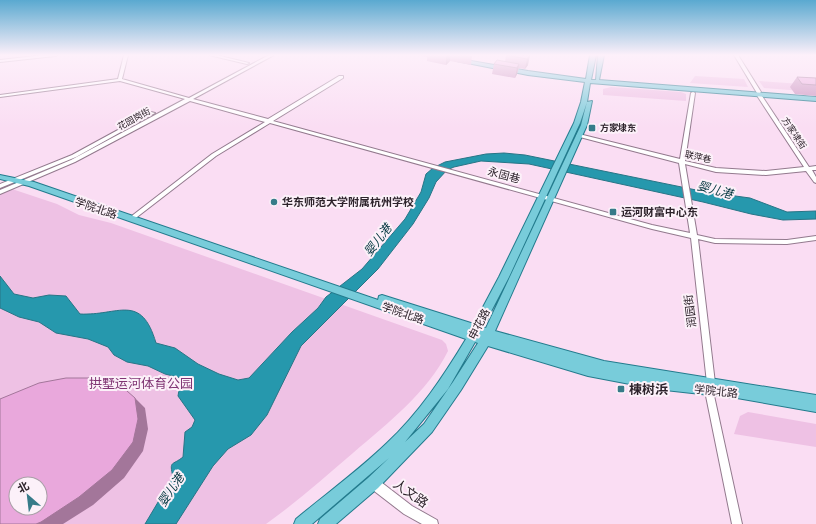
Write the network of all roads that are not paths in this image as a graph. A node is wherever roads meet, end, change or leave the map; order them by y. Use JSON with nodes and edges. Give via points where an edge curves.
{"nodes":[{"id":1,"x":217,"y":79,"type":"edge"},
{"id":2,"x":226,"y":79,"type":"edge"},
{"id":3,"x":337,"y":79,"type":"edge"},
{"id":4,"x":587,"y":79,"type":"edge"},
{"id":5,"x":751,"y":79,"type":"edge"},
{"id":6,"x":120,"y":80,"type":"joint"},
{"id":7,"x":592,"y":80,"type":"junction"},
{"id":8,"x":696,"y":91,"type":"junction"},
{"id":9,"x":759,"y":93,"type":"junction"},
{"id":10,"x":0,"y":96,"type":"edge"},
{"id":11,"x":184,"y":97,"type":"junction"},
{"id":12,"x":816,"y":98,"type":"edge"},
{"id":13,"x":190,"y":99,"type":"junction"},
{"id":14,"x":269,"y":120,"type":"junction"},
{"id":15,"x":579,"y":136,"type":"junction"},
{"id":16,"x":563,"y":160,"type":"junction"},
{"id":17,"x":682,"y":162,"type":"junction"},
{"id":18,"x":816,"y":168,"type":"edge"},
{"id":19,"x":808,"y":169,"type":"junction"},
{"id":20,"x":0,"y":172,"type":"edge"},
{"id":21,"x":0,"y":177,"type":"edge"},
{"id":22,"x":32,"y":178,"type":"junction"},
{"id":23,"x":17,"y":181,"type":"junction"},
{"id":24,"x":816,"y":181,"type":"edge"},
{"id":25,"x":0,"y":186,"type":"edge"},
{"id":26,"x":0,"y":192,"type":"edge"},
{"id":27,"x":546,"y":197,"type":"junction"},
{"id":28,"x":135,"y":216,"type":"junction"},
{"id":29,"x":694,"y":236,"type":"junction"},
{"id":30,"x":816,"y":238,"type":"edge"},
{"id":31,"x":334,"y":286,"type":"junction"},
{"id":32,"x":474,"y":333,"type":"junction"},
{"id":33,"x":486,"y":337,"type":"junction"},
{"id":34,"x":710,"y":387,"type":"junction"},
{"id":35,"x":816,"y":400,"type":"edge"},
{"id":36,"x":816,"y":406,"type":"edge"},
{"id":37,"x":373,"y":483,"type":"junction"},
{"id":38,"x":301,"y":524,"type":"edge"},
{"id":39,"x":325,"y":524,"type":"edge"},
{"id":40,"x":433,"y":524,"type":"edge"},
{"id":41,"x":737,"y":524,"type":"edge"}],
"edges":[{"from":1,"to":11,"type":"street","name":"花园岗街"},
{"from":2,"to":13,"type":"street","name":"花园岗街"},
{"from":3,"to":14,"type":"street"},
{"from":4,"to":7,"type":"main road"},
{"from":5,"to":9,"type":"street","name":"方家埭街"},
{"from":6,"to":10,"type":"street"},
{"from":6,"to":11,"type":"street","name":"永固巷"},
{"from":7,"to":8,"type":"main road"},
{"from":7,"to":9,"type":"main road"},
{"from":7,"to":15,"type":"main road","name":"申花路","via":[[588,113]]},
{"from":7,"to":16,"type":"main road","name":"申花路"},
{"from":8,"to":9,"type":"main road"},
{"from":8,"to":17,"type":"street","name":"润园街"},
{"from":9,"to":12,"type":"main road"},
{"from":9,"to":19,"type":"street","name":"方家埭街"},
{"from":11,"to":13,"type":"street","name":"永固巷"},
{"from":11,"to":23,"type":"street","name":"花园岗街","via":[[74,156]]},
{"from":13,"to":14,"type":"street","name":"永固巷"},
{"from":13,"to":22,"type":"street","name":"花园岗街","via":[[72,161]]},
{"from":14,"to":27,"type":"street","name":"永固巷"},
{"from":14,"to":28,"type":"street","via":[[208,160]]},
{"from":15,"to":16,"type":"main road","name":"申花路"},
{"from":15,"to":17,"type":"street","name":"联萍巷"},
{"from":16,"to":27,"type":"main road","name":"申花路"},
{"from":17,"to":19,"type":"street","name":"联萍巷","via":[[716,170],[742,172],[766,173]]},
{"from":17,"to":29,"type":"street","name":"润园街"},
{"from":18,"to":19,"type":"street","name":"联萍巷"},
{"from":19,"to":24,"type":"street","name":"方家埭街"},
{"from":20,"to":23,"type":"main road","name":"学院北路"},
{"from":21,"to":23,"type":"main road","name":"学院北路"},
{"from":22,"to":23,"type":"main road","name":"学院北路"},
{"from":22,"to":28,"type":"main road","name":"学院北路"},
{"from":23,"to":25,"type":"street","name":"花园岗街"},
{"from":23,"to":26,"type":"street","name":"花园岗街"},
{"from":23,"to":31,"type":"main road","name":"学院北路"},
{"from":27,"to":29,"type":"street","name":"永固巷"},
{"from":27,"to":32,"type":"main road","name":"申花路"},
{"from":27,"to":33,"type":"main road","name":"申花路"},
{"from":28,"to":31,"type":"main road","name":"学院北路"},
{"from":29,"to":30,"type":"street","name":"永固巷","via":[[715,241],[749,243]]},
{"from":29,"to":34,"type":"street","name":"润园街"},
{"from":31,"to":32,"type":"main road","name":"学院北路","via":[[375,297]]},
{"from":31,"to":32,"type":"main road","name":"学院北路","via":[[356,297]]},
{"from":32,"to":33,"type":"main road","name":"学院北路"},
{"from":32,"to":38,"type":"main road","name":"申花路","via":[[444,385],[410,428],[386,453]]},
{"from":33,"to":34,"type":"main road","name":"学院北路","via":[[604,366]]},
{"from":33,"to":37,"type":"main road","name":"申花路","via":[[428,428]]},
{"from":34,"to":35,"type":"main road","name":"学院北路"},
{"from":34,"to":36,"type":"main road","name":"学院北路"},
{"from":34,"to":41,"type":"street","name":"润园街"},
{"from":37,"to":39,"type":"main road","name":"申花路"},
{"from":37,"to":40,"type":"street","name":"人文路","via":[[408,510]]}]}
